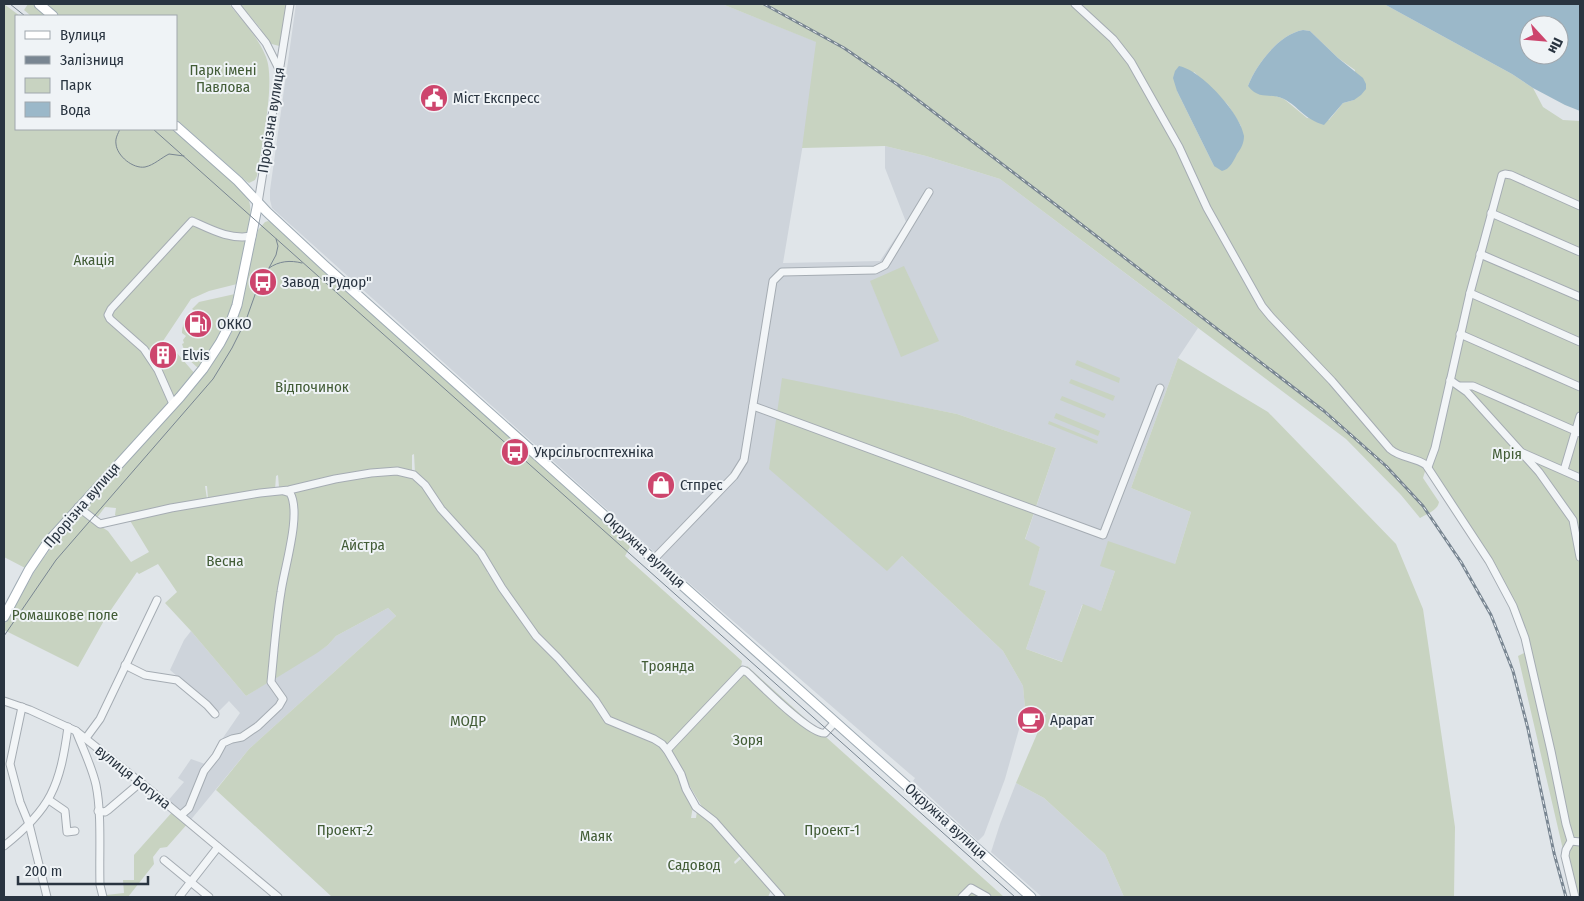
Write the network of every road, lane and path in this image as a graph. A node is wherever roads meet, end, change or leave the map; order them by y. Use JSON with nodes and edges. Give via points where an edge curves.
{"nodes":[{"id":1,"x":39,"y":4,"type":"edge"},
{"id":2,"x":235,"y":4,"type":"edge"},
{"id":3,"x":290,"y":4,"type":"edge"},
{"id":4,"x":1075,"y":4,"type":"edge"},
{"id":5,"x":52,"y":15,"type":"edge"},
{"id":6,"x":279,"y":71,"type":"junction"},
{"id":7,"x":178,"y":128,"type":"edge"},
{"id":8,"x":930,"y":192,"type":"dead end"},
{"id":9,"x":258,"y":203,"type":"junction"},
{"id":10,"x":1580,"y":206,"type":"edge"},
{"id":11,"x":1491,"y":213,"type":"junction"},
{"id":12,"x":252,"y":236,"type":"junction"},
{"id":13,"x":1580,"y":252,"type":"edge"},
{"id":14,"x":1480,"y":254,"type":"junction"},
{"id":15,"x":1470,"y":293,"type":"junction"},
{"id":16,"x":1580,"y":297,"type":"edge"},
{"id":17,"x":1460,"y":334,"type":"junction"},
{"id":18,"x":1580,"y":342,"type":"edge"},
{"id":19,"x":1450,"y":380,"type":"junction"},
{"id":20,"x":1460,"y":386,"type":"junction"},
{"id":21,"x":1580,"y":387,"type":"edge"},
{"id":22,"x":1160,"y":388,"type":"dead end"},
{"id":23,"x":173,"y":404,"type":"junction"},
{"id":24,"x":753,"y":406,"type":"junction"},
{"id":25,"x":1580,"y":416,"type":"edge"},
{"id":26,"x":1578,"y":432,"type":"edge"},
{"id":27,"x":1521,"y":451,"type":"junction"},
{"id":28,"x":1428,"y":467,"type":"junction"},
{"id":29,"x":1564,"y":470,"type":"junction"},
{"id":30,"x":1580,"y":478,"type":"edge"},
{"id":31,"x":282,"y":491,"type":"junction"},
{"id":32,"x":78,"y":508,"type":"junction"},
{"id":33,"x":1580,"y":557,"type":"edge"},
{"id":34,"x":654,"y":560,"type":"junction"},
{"id":35,"x":157,"y":600,"type":"dead end"},
{"id":36,"x":4,"y":617,"type":"edge"},
{"id":37,"x":125,"y":665,"type":"junction"},
{"id":38,"x":4,"y":701,"type":"edge"},
{"id":39,"x":22,"y":707,"type":"junction"},
{"id":40,"x":215,"y":714,"type":"dead end"},
{"id":41,"x":835,"y":722,"type":"junction"},
{"id":42,"x":68,"y":726,"type":"junction"},
{"id":43,"x":76,"y":731,"type":"junction"},
{"id":44,"x":86,"y":738,"type":"junction"},
{"id":45,"x":667,"y":750,"type":"junction"},
{"id":46,"x":141,"y":782,"type":"junction"},
{"id":47,"x":49,"y":800,"type":"junction"},
{"id":48,"x":98,"y":811,"type":"junction"},
{"id":49,"x":181,"y":815,"type":"junction"},
{"id":50,"x":29,"y":824,"type":"junction"},
{"id":51,"x":75,"y":832,"type":"dead end"},
{"id":52,"x":1572,"y":841,"type":"junction"},
{"id":53,"x":1580,"y":842,"type":"edge"},
{"id":54,"x":4,"y":846,"type":"edge"},
{"id":55,"x":218,"y":847,"type":"junction"},
{"id":56,"x":164,"y":860,"type":"dead end"},
{"id":57,"x":190,"y":882,"type":"junction"},
{"id":58,"x":47,"y":897,"type":"edge"},
{"id":59,"x":103,"y":897,"type":"edge"},
{"id":60,"x":179,"y":897,"type":"edge"},
{"id":61,"x":209,"y":897,"type":"edge"},
{"id":62,"x":278,"y":897,"type":"edge"},
{"id":63,"x":781,"y":897,"type":"edge"},
{"id":64,"x":962,"y":897,"type":"edge"},
{"id":65,"x":987,"y":897,"type":"edge"},
{"id":66,"x":1031,"y":897,"type":"edge"},
{"id":67,"x":1576,"y":897,"type":"edge"}],
"edges":[{"from":1,"to":5,"type":"main road"},
{"from":2,"to":6,"type":"street","via":[[266,44]]},
{"from":3,"to":6,"type":"street","name":"Прорізна вулиця"},
{"from":4,"to":28,"type":"street","via":[[1113,39],[1131,62],[1179,148],[1207,208],[1270,318],[1332,381],[1394,453]]},
{"from":6,"to":9,"type":"street","name":"Прорізна вулиця"},
{"from":7,"to":9,"type":"main road","name":"Окружна вулиця"},
{"from":8,"to":24,"type":"street","via":[[885,265],[875,270],[782,272],[773,282]]},
{"from":9,"to":12,"type":"main road","name":"Прорізна вулиця"},
{"from":9,"to":34,"type":"main road","name":"Окружна вулиця"},
{"from":10,"to":11,"type":"street","via":[[1505,174]]},
{"from":11,"to":13,"type":"street"},
{"from":11,"to":14,"type":"street"},
{"from":12,"to":23,"type":"main road","name":"Прорізна вулиця","via":[[230,324],[204,369]]},
{"from":12,"to":23,"type":"street","via":[[231,237],[192,221],[108,315],[144,350],[158,370]]},
{"from":14,"to":15,"type":"street"},
{"from":14,"to":16,"type":"street"},
{"from":15,"to":17,"type":"street"},
{"from":15,"to":18,"type":"street"},
{"from":17,"to":19,"type":"street"},
{"from":17,"to":21,"type":"street"},
{"from":19,"to":20,"type":"street"},
{"from":19,"to":28,"type":"street"},
{"from":20,"to":26,"type":"street","via":[[1473,386]]},
{"from":20,"to":27,"type":"street"},
{"from":22,"to":24,"type":"street","via":[[1103,535]]},
{"from":23,"to":32,"type":"main road","name":"Прорізна вулиця"},
{"from":24,"to":34,"type":"street","via":[[741,467]]},
{"from":25,"to":26,"type":"street"},
{"from":26,"to":29,"type":"street"},
{"from":27,"to":29,"type":"street"},
{"from":27,"to":33,"type":"street","via":[[1573,520]]},
{"from":28,"to":52,"type":"street","via":[[1489,561],[1513,606],[1525,638]]},
{"from":29,"to":30,"type":"street"},
{"from":31,"to":32,"type":"street","via":[[171,508],[100,524]]},
{"from":31,"to":45,"type":"street","via":[[371,473],[397,471],[419,479],[481,553],[536,636],[595,700],[608,720],[654,739]]},
{"from":31,"to":49,"type":"street","via":[[292,496],[294,523],[280,595],[271,682],[283,699],[258,726],[242,737],[224,743],[204,771],[189,808]]},
{"from":32,"to":36,"type":"main road","name":"Прорізна вулиця","via":[[43,549]]},
{"from":34,"to":41,"type":"main road","name":"Окружна вулиця"},
{"from":35,"to":37,"type":"street","name":"вулиця Богуна"},
{"from":37,"to":40,"type":"street","via":[[144,675],[178,680]]},
{"from":37,"to":44,"type":"street","name":"вулиця Богуна","via":[[100,719]]},
{"from":38,"to":39,"type":"street","name":"вулиця Богуна"},
{"from":39,"to":42,"type":"street","name":"вулиця Богуна"},
{"from":39,"to":50,"type":"street","via":[[9,761]]},
{"from":41,"to":45,"type":"street","via":[[825,733],[817,732],[743,670]]},
{"from":41,"to":66,"type":"main road","name":"Окружна вулиця"},
{"from":42,"to":43,"type":"street","name":"вулиця Богуна"},
{"from":42,"to":47,"type":"street","via":[[62,763]]},
{"from":43,"to":44,"type":"street","name":"вулиця Богуна"},
{"from":43,"to":48,"type":"street","via":[[95,784]]},
{"from":44,"to":46,"type":"street","name":"вулиця Богуна"},
{"from":45,"to":63,"type":"street","via":[[696,807],[714,821]]},
{"from":46,"to":48,"type":"street","via":[[108,810]]},
{"from":46,"to":49,"type":"street","name":"вулиця Богуна"},
{"from":47,"to":50,"type":"street"},
{"from":47,"to":51,"type":"street","via":[[65,811],[67,832]]},
{"from":48,"to":59,"type":"street"},
{"from":49,"to":55,"type":"street","name":"вулиця Богуна"},
{"from":50,"to":54,"type":"street"},
{"from":50,"to":58,"type":"street"},
{"from":52,"to":53,"type":"street"},
{"from":52,"to":67,"type":"street","via":[[1565,856]]},
{"from":55,"to":57,"type":"street"},
{"from":55,"to":62,"type":"street","name":"вулиця Богуна"},
{"from":56,"to":57,"type":"street"},
{"from":57,"to":60,"type":"street"},
{"from":57,"to":61,"type":"street"},
{"from":64,"to":65,"type":"street","via":[[971,888]]}]}
